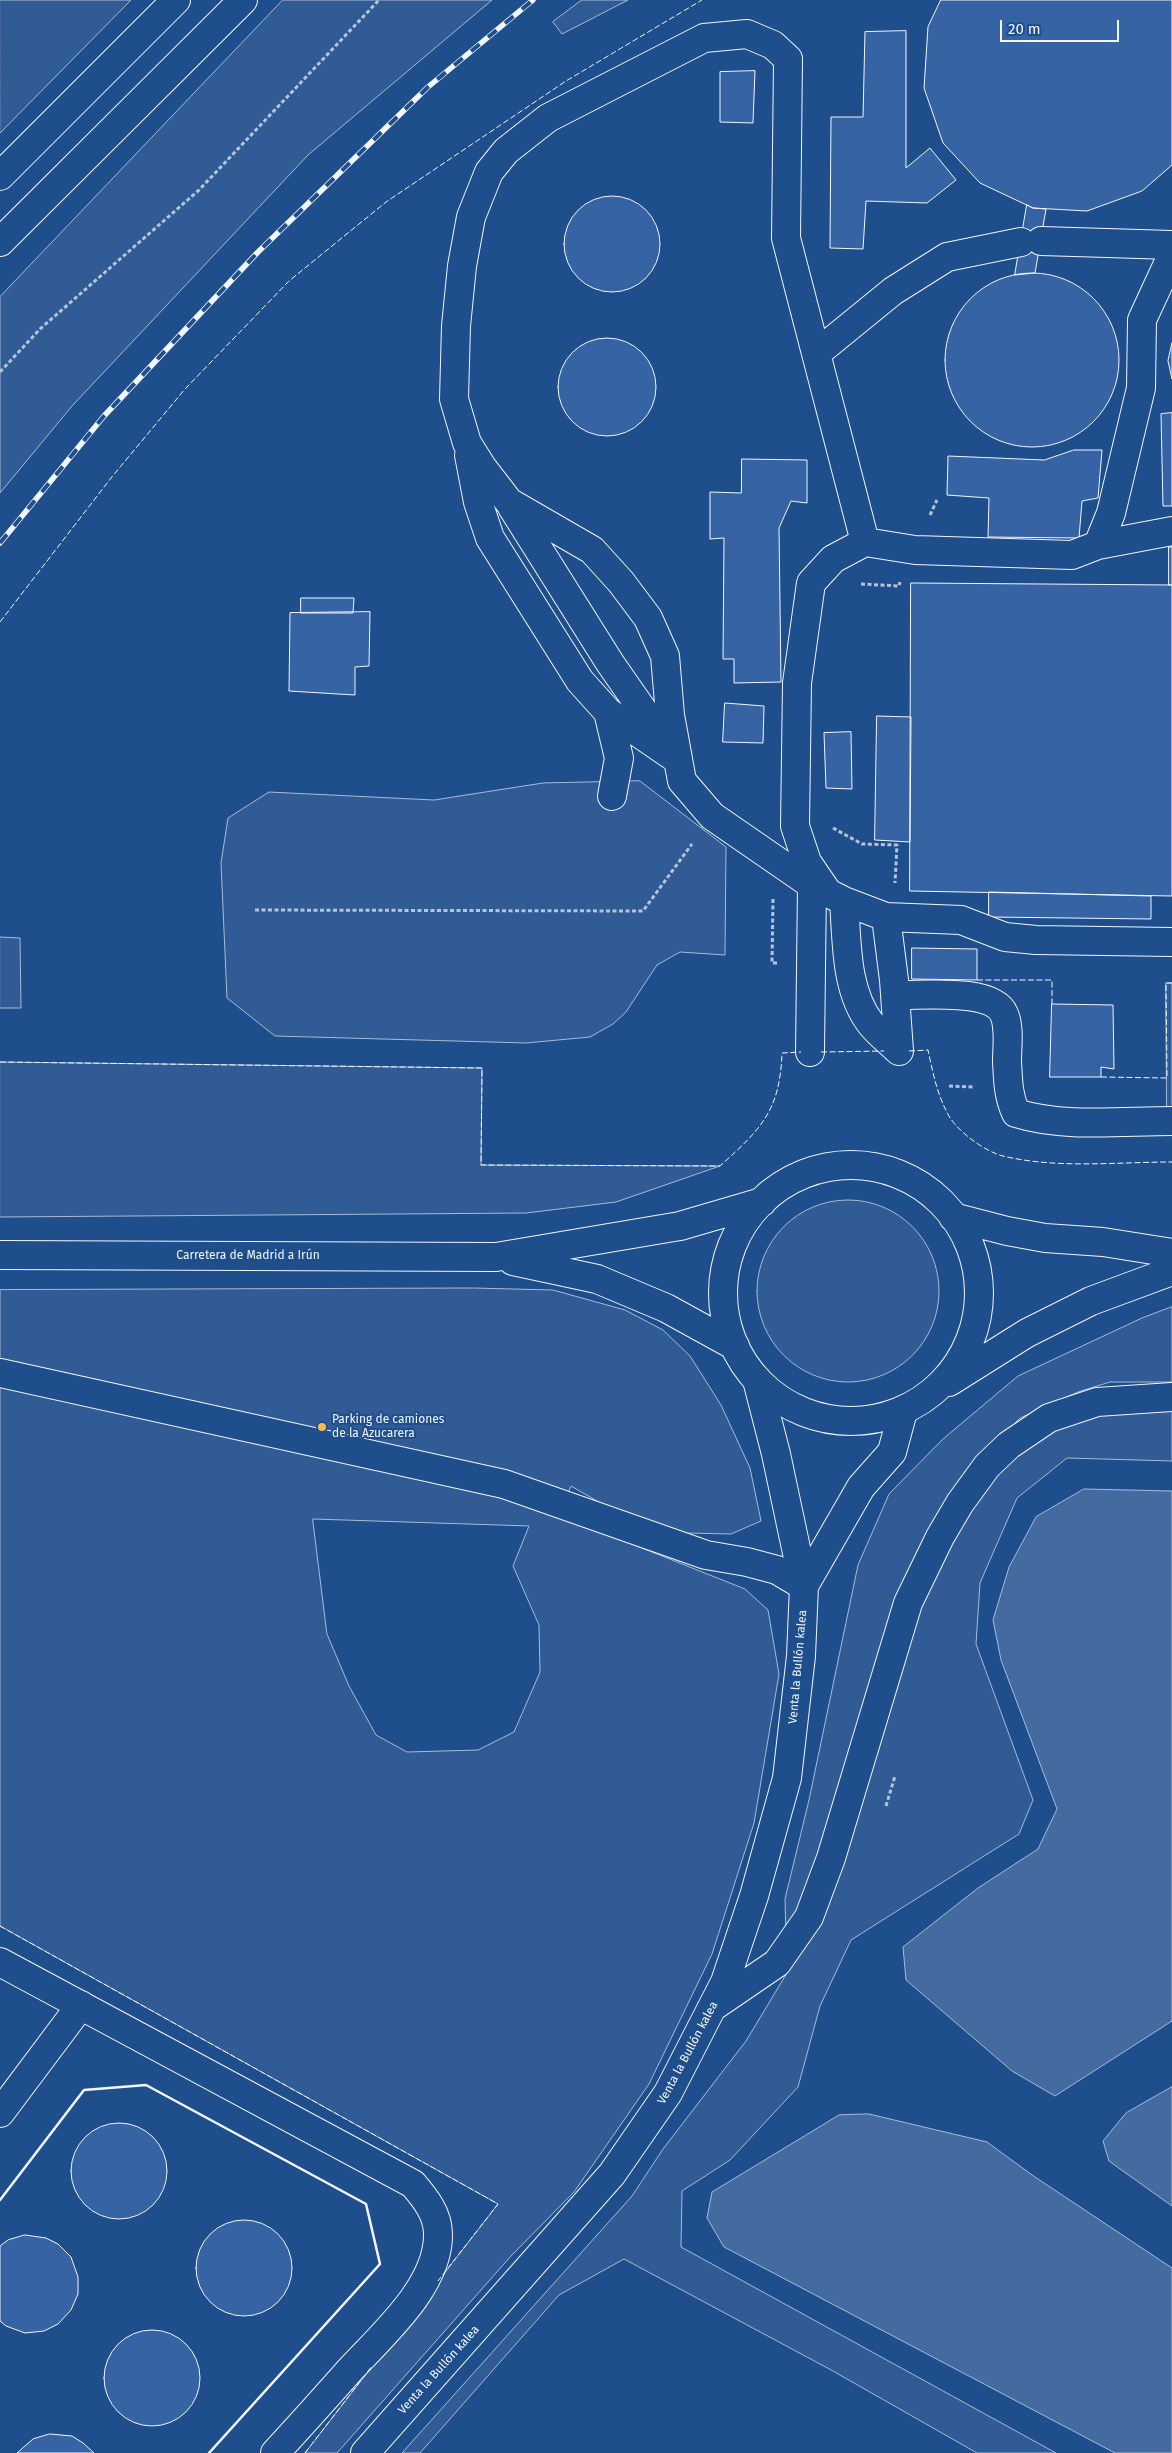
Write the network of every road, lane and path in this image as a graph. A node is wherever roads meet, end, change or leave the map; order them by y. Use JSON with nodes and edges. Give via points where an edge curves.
{"nodes":[{"id":1,"x":176,"y":0,"type":"edge"},
{"id":2,"x":243,"y":0,"type":"edge"},
{"id":3,"x":379,"y":0,"type":"edge"},
{"id":4,"x":0,"y":176,"type":"edge"},
{"id":5,"x":0,"y":242,"type":"edge"},
{"id":6,"x":1172,"y":245,"type":"edge"},
{"id":7,"x":1172,"y":255,"type":"edge"},
{"id":8,"x":817,"y":353,"type":"junction"},
{"id":9,"x":0,"y":372,"type":"edge"},
{"id":10,"x":467,"y":443,"type":"junction"},
{"id":11,"x":509,"y":502,"type":"junction"},
{"id":12,"x":1172,"y":531,"type":"edge"},
{"id":13,"x":865,"y":542,"type":"junction"},
{"id":14,"x":1098,"y":545,"type":"junction"},
{"id":15,"x":608,"y":712,"type":"junction"},
{"id":16,"x":678,"y":760,"type":"junction"},
{"id":17,"x":612,"y":796,"type":"dead end"},
{"id":18,"x":712,"y":816,"type":"junction"},
{"id":19,"x":825,"y":824,"type":"dead end"},
{"id":20,"x":895,"y":884,"type":"dead end"},
{"id":21,"x":828,"y":893,"type":"junction"},
{"id":22,"x":255,"y":910,"type":"dead end"},
{"id":23,"x":886,"y":917,"type":"junction"},
{"id":24,"x":1172,"y":942,"type":"edge"},
{"id":25,"x":895,"y":995,"type":"junction"},
{"id":26,"x":810,"y":1052,"type":"dead end"},
{"id":27,"x":1172,"y":1121,"type":"edge"},
{"id":28,"x":762,"y":1202,"type":"junction"},
{"id":29,"x":953,"y":1217,"type":"junction"},
{"id":30,"x":1172,"y":1253,"type":"edge"},
{"id":31,"x":0,"y":1255,"type":"edge"},
{"id":32,"x":496,"y":1257,"type":"junction"},
{"id":33,"x":1172,"y":1271,"type":"edge"},
{"id":34,"x":735,"y":1346,"type":"junction"},
{"id":35,"x":0,"y":1373,"type":"edge"},
{"id":36,"x":757,"y":1380,"type":"junction"},
{"id":37,"x":929,"y":1395,"type":"junction"},
{"id":38,"x":1172,"y":1396,"type":"edge"},
{"id":39,"x":903,"y":1411,"type":"junction"},
{"id":40,"x":804,"y":1586,"type":"junction"},
{"id":41,"x":0,"y":1962,"type":"edge"},
{"id":42,"x":81,"y":2005,"type":"junction"},
{"id":43,"x":712,"y":2007,"type":"junction"},
{"id":44,"x":0,"y":2113,"type":"edge"},
{"id":45,"x":275,"y":2453,"type":"edge"},
{"id":46,"x":365,"y":2453,"type":"edge"}],
"edges":[{"from":1,"to":4,"type":"main road"},
{"from":2,"to":5,"type":"main road"},
{"from":3,"to":9,"type":"path","via":[[199,190],[40,329]]},
{"from":6,"to":8,"type":"main road","via":[[1031,242],[947,258],[893,292]]},
{"from":7,"to":14,"type":"main road","via":[[1142,320],[1141,388],[1111,514]]},
{"from":8,"to":10,"type":"main road","via":[[786,238],[788,60],[774,45],[747,34],[704,38],[548,118],[506,151],[489,172],[470,217],[456,326],[454,399]]},
{"from":8,"to":13,"type":"main road"},
{"from":10,"to":11,"type":"main road"},
{"from":10,"to":15,"type":"main road","via":[[478,502],[490,538],[580,680]]},
{"from":11,"to":16,"type":"main road","via":[[610,663]]},
{"from":11,"to":16,"type":"main road","via":[[592,550],[648,618],[665,656]]},
{"from":12,"to":14,"type":"main road"},
{"from":13,"to":14,"type":"main road","via":[[915,550],[1072,555]]},
{"from":13,"to":21,"type":"main road","via":[[833,559],[811,583],[797,683],[795,826],[807,862]]},
{"from":15,"to":16,"type":"main road"},
{"from":15,"to":17,"type":"main road","via":[[619,758]]},
{"from":16,"to":18,"type":"main road","via":[[682,781]]},
{"from":18,"to":21,"type":"main road"},
{"from":18,"to":22,"type":"path","via":[[643,911]]},
{"from":19,"to":20,"type":"path","via":[[862,844],[897,845]]},
{"from":21,"to":23,"type":"main road"},
{"from":21,"to":25,"type":"main road","via":[[856,994],[870,1024],[899,1051]]},
{"from":21,"to":26,"type":"main road"},
{"from":23,"to":24,"type":"main road","via":[[961,920],[1005,936],[1036,940]]},
{"from":23,"to":25,"type":"main road"},
{"from":25,"to":27,"type":"main road","via":[[968,996],[987,999],[999,1006],[1006,1022],[1008,1097],[1016,1113],[1055,1121]]},
{"from":28,"to":29,"type":"main road","via":[[781,1186],[802,1176],[825,1168],[849,1165],[896,1174],[910,1181],[937,1199]]},
{"from":28,"to":32,"type":"main road","via":[[680,1226]]},
{"from":28,"to":34,"type":"main road","via":[[741,1229],[726,1269],[724,1304]]},
{"from":29,"to":30,"type":"main road","via":[[1045,1238],[1103,1242]]},
{"from":29,"to":37,"type":"main road","via":[[975,1262],[979,1286],[978,1311],[962,1358],[947,1379]]},
{"from":31,"to":32,"type":"main road","name":"Carretera de Madrid a Irún"},
{"from":32,"to":34,"type":"main road","via":[[597,1279],[666,1308]]},
{"from":33,"to":37,"type":"main road","via":[[1097,1298],[1027,1333]]},
{"from":34,"to":36,"type":"main road"},
{"from":35,"to":40,"type":"main road","via":[[504,1484],[706,1555],[777,1570]]},
{"from":36,"to":39,"type":"main road","via":[[777,1398],[800,1411],[826,1419],[851,1422],[878,1419]]},
{"from":36,"to":40,"type":"main road"},
{"from":37,"to":39,"type":"main road"},
{"from":38,"to":43,"type":"main road","via":[[1097,1402],[1048,1418],[1009,1445],[987,1466],[940,1537],[908,1603],[831,1858],[809,1917],[777,1963]]},
{"from":39,"to":40,"type":"main road","via":[[892,1452],[861,1487]]},
{"from":40,"to":43,"type":"main road","name":"Venta la Bullón kalea","via":[[802,1656],[787,1778],[754,1896],[725,1982]]},
{"from":41,"to":42,"type":"main road"},
{"from":42,"to":44,"type":"main road"},
{"from":42,"to":45,"type":"main road","via":[[413,2184],[430,2205],[439,2232],[436,2254],[409,2306]]},
{"from":43,"to":46,"type":"main road","name":"Venta la Bullón kalea","via":[[668,2093],[612,2174]]}]}
